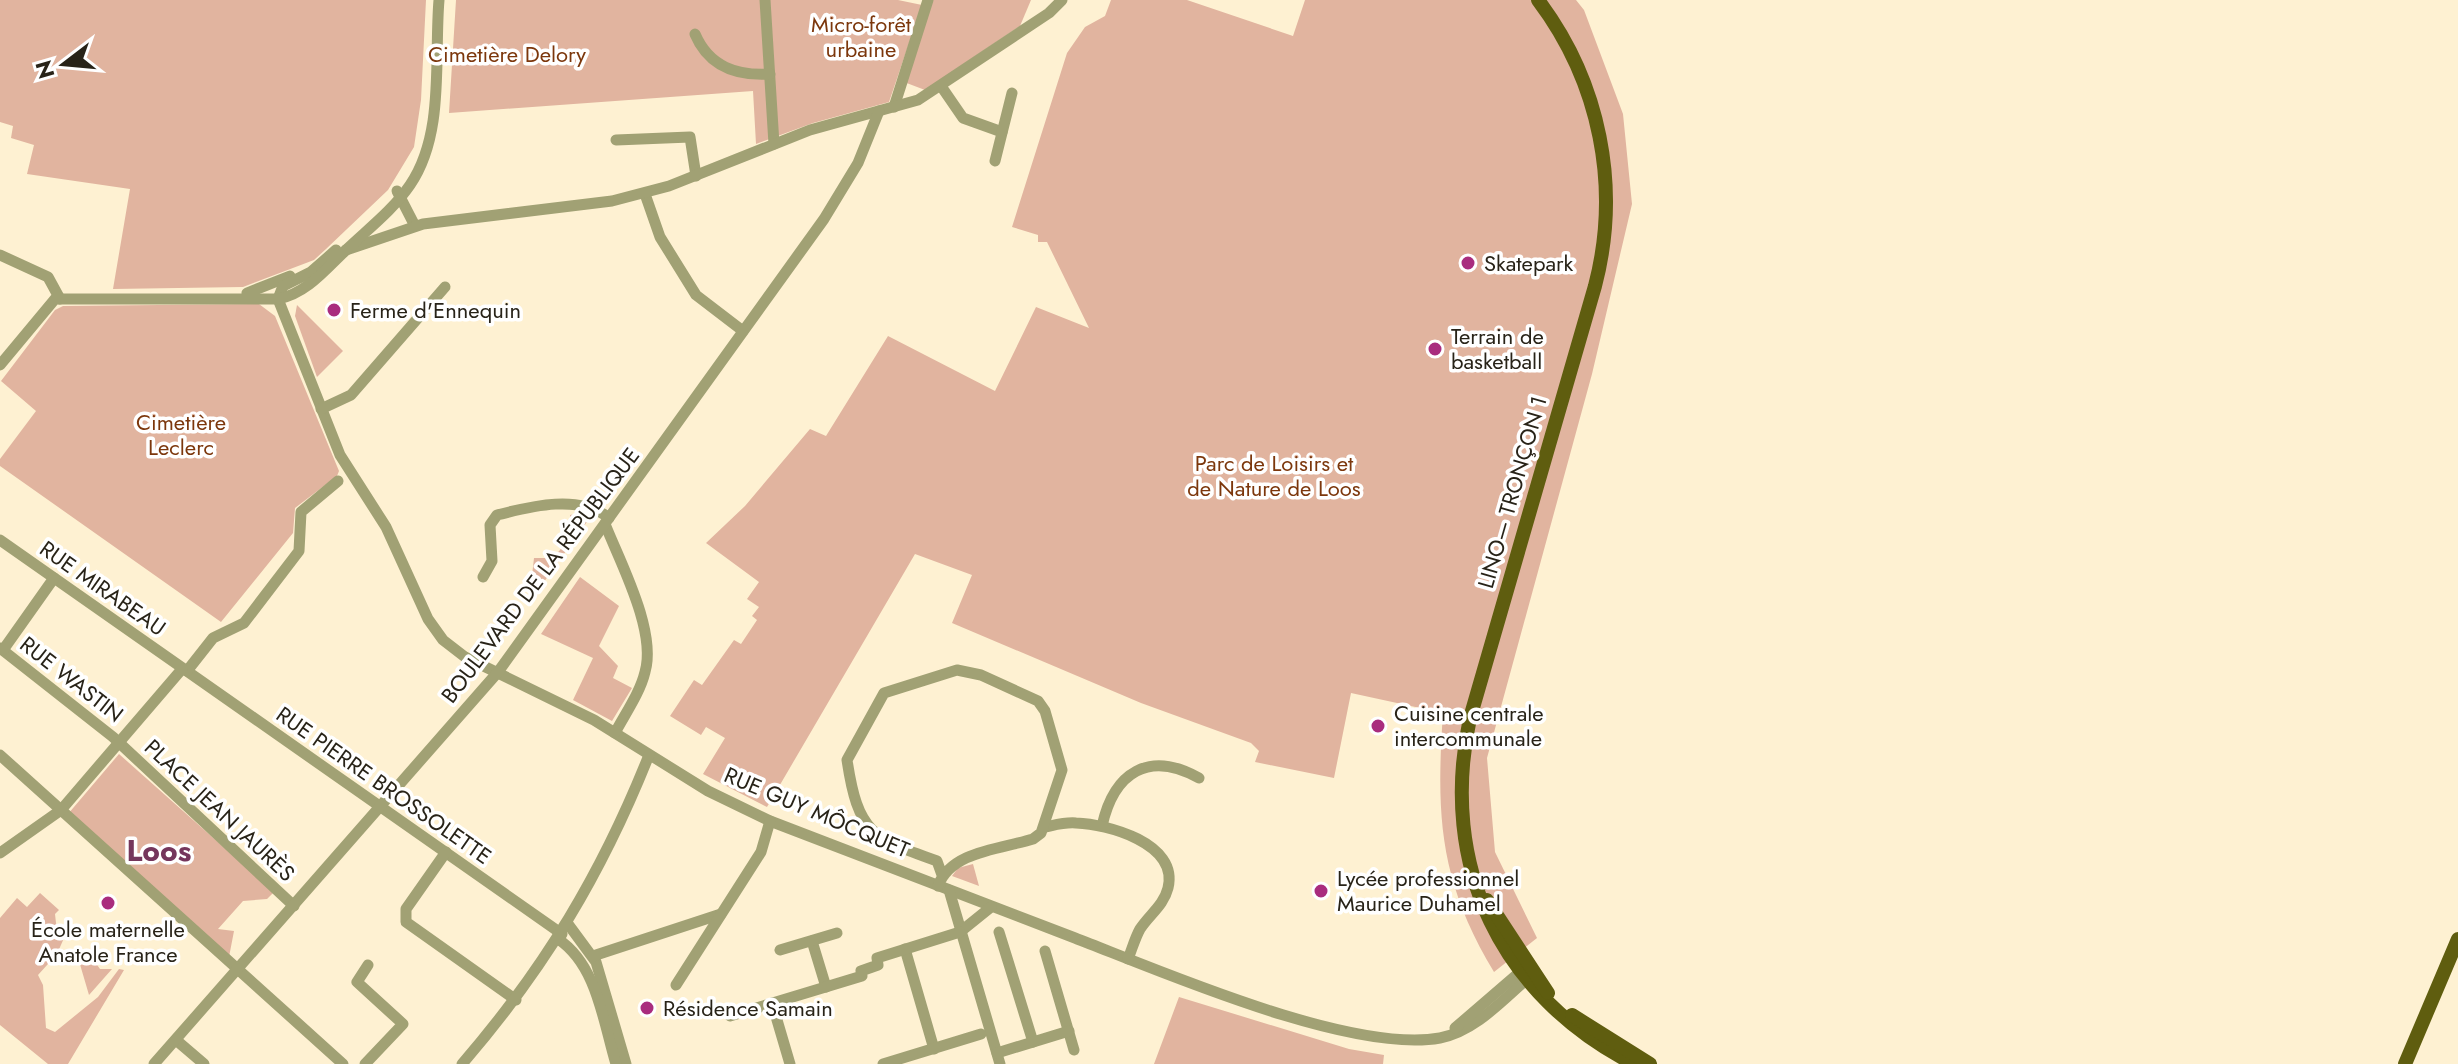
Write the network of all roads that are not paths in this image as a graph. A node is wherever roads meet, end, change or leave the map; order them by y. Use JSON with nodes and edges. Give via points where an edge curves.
{"nodes":[{"id":1,"x":439,"y":0,"type":"edge"},
{"id":2,"x":765,"y":0,"type":"edge"},
{"id":3,"x":928,"y":0,"type":"edge"},
{"id":4,"x":1062,"y":0,"type":"edge"},
{"id":5,"x":1538,"y":0,"type":"edge"},
{"id":6,"x":695,"y":34,"type":"dead end"},
{"id":7,"x":770,"y":74,"type":"junction"},
{"id":8,"x":941,"y":86,"type":"junction"},
{"id":9,"x":1012,"y":93,"type":"dead end"},
{"id":10,"x":900,"y":106,"type":"junction"},
{"id":11,"x":879,"y":111,"type":"junction"},
{"id":12,"x":1002,"y":132,"type":"junction"},
{"id":13,"x":616,"y":140,"type":"dead end"},
{"id":14,"x":774,"y":144,"type":"junction"},
{"id":15,"x":995,"y":161,"type":"dead end"},
{"id":16,"x":696,"y":176,"type":"junction"},
{"id":17,"x":400,"y":193,"type":"junction"},
{"id":18,"x":645,"y":194,"type":"junction"},
{"id":19,"x":415,"y":226,"type":"junction"},
{"id":20,"x":346,"y":250,"type":"junction"},
{"id":21,"x":0,"y":255,"type":"edge"},
{"id":22,"x":326,"y":259,"type":"junction"},
{"id":23,"x":445,"y":287,"type":"dead end"},
{"id":24,"x":301,"y":290,"type":"junction"},
{"id":25,"x":247,"y":293,"type":"junction"},
{"id":26,"x":224,"y":296,"type":"junction"},
{"id":27,"x":60,"y":299,"type":"junction"},
{"id":28,"x":278,"y":299,"type":"junction"},
{"id":29,"x":743,"y":331,"type":"junction"},
{"id":30,"x":0,"y":365,"type":"edge"},
{"id":31,"x":311,"y":381,"type":"junction"},
{"id":32,"x":321,"y":409,"type":"junction"},
{"id":33,"x":338,"y":481,"type":"dead end"},
{"id":34,"x":607,"y":521,"type":"junction"},
{"id":35,"x":0,"y":540,"type":"edge"},
{"id":36,"x":483,"y":577,"type":"dead end"},
{"id":37,"x":54,"y":578,"type":"junction"},
{"id":38,"x":1,"y":649,"type":"edge"},
{"id":39,"x":184,"y":670,"type":"junction"},
{"id":40,"x":498,"y":672,"type":"junction"},
{"id":41,"x":615,"y":733,"type":"junction"},
{"id":42,"x":119,"y":743,"type":"junction"},
{"id":43,"x":0,"y":755,"type":"edge"},
{"id":44,"x":649,"y":755,"type":"junction"},
{"id":45,"x":1199,"y":778,"type":"dead end"},
{"id":46,"x":381,"y":807,"type":"junction"},
{"id":47,"x":61,"y":810,"type":"junction"},
{"id":48,"x":770,"y":821,"type":"junction"},
{"id":49,"x":1102,"y":826,"type":"junction"},
{"id":50,"x":1045,"y":827,"type":"junction"},
{"id":51,"x":446,"y":852,"type":"junction"},
{"id":52,"x":0,"y":853,"type":"edge"},
{"id":53,"x":943,"y":884,"type":"junction"},
{"id":54,"x":294,"y":906,"type":"junction"},
{"id":55,"x":991,"y":907,"type":"junction"},
{"id":56,"x":721,"y":914,"type":"junction"},
{"id":57,"x":563,"y":932,"type":"junction"},
{"id":58,"x":960,"y":932,"type":"junction"},
{"id":59,"x":999,"y":932,"type":"dead end"},
{"id":60,"x":837,"y":933,"type":"dead end"},
{"id":61,"x":2458,"y":939,"type":"edge"},
{"id":62,"x":812,"y":941,"type":"junction"},
{"id":63,"x":905,"y":949,"type":"junction"},
{"id":64,"x":780,"y":950,"type":"dead end"},
{"id":65,"x":1045,"y":951,"type":"dead end"},
{"id":66,"x":593,"y":956,"type":"junction"},
{"id":67,"x":1128,"y":959,"type":"junction"},
{"id":68,"x":368,"y":965,"type":"dead end"},
{"id":69,"x":238,"y":969,"type":"junction"},
{"id":70,"x":1527,"y":972,"type":"junction"},
{"id":71,"x":676,"y":985,"type":"dead end"},
{"id":72,"x":826,"y":987,"type":"junction"},
{"id":73,"x":516,"y":1000,"type":"junction"},
{"id":74,"x":772,"y":1003,"type":"junction"},
{"id":75,"x":730,"y":1016,"type":"dead end"},
{"id":76,"x":1069,"y":1031,"type":"junction"},
{"id":77,"x":981,"y":1034,"type":"dead end"},
{"id":78,"x":176,"y":1040,"type":"junction"},
{"id":79,"x":1033,"y":1042,"type":"junction"},
{"id":80,"x":934,"y":1049,"type":"junction"},
{"id":81,"x":1074,"y":1050,"type":"dead end"},
{"id":82,"x":998,"y":1058,"type":"edge"},
{"id":83,"x":154,"y":1064,"type":"edge"},
{"id":84,"x":204,"y":1064,"type":"edge"},
{"id":85,"x":343,"y":1064,"type":"edge"},
{"id":86,"x":365,"y":1064,"type":"edge"},
{"id":87,"x":462,"y":1064,"type":"edge"},
{"id":88,"x":616,"y":1064,"type":"edge"},
{"id":89,"x":626,"y":1064,"type":"edge"},
{"id":90,"x":790,"y":1064,"type":"edge"},
{"id":91,"x":883,"y":1064,"type":"edge"},
{"id":92,"x":1634,"y":1064,"type":"edge"},
{"id":93,"x":1650,"y":1064,"type":"edge"},
{"id":94,"x":2405,"y":1064,"type":"edge"}],
"edges":[{"from":1,"to":17,"type":"street","via":[[429,141],[421,165]]},
{"from":2,"to":7,"type":"street"},
{"from":3,"to":10,"type":"street"},
{"from":4,"to":8,"type":"street"},
{"from":5,"to":70,"type":"main road","name":"LINO— TRONÇON 1","via":[[1572,54],[1594,112],[1604,162],[1605,227],[1595,286],[1468,729],[1463,797],[1473,866]]},
{"from":6,"to":7,"type":"street","via":[[720,66]]},
{"from":7,"to":14,"type":"street"},
{"from":8,"to":10,"type":"street"},
{"from":8,"to":12,"type":"street","via":[[963,118]]},
{"from":9,"to":12,"type":"street"},
{"from":10,"to":11,"type":"street"},
{"from":11,"to":14,"type":"street"},
{"from":11,"to":29,"type":"street","name":"BOULEVARD DE LA RÉPUBLIQUE","via":[[846,185]]},
{"from":12,"to":15,"type":"street"},
{"from":13,"to":16,"type":"street","via":[[690,137]]},
{"from":14,"to":16,"type":"street"},
{"from":16,"to":18,"type":"street"},
{"from":17,"to":19,"type":"street"},
{"from":17,"to":20,"type":"street"},
{"from":17,"to":22,"type":"street"},
{"from":18,"to":19,"type":"street"},
{"from":18,"to":29,"type":"street","via":[[660,237],[696,295]]},
{"from":19,"to":20,"type":"street"},
{"from":20,"to":24,"type":"street"},
{"from":21,"to":27,"type":"street","via":[[48,277]]},
{"from":22,"to":25,"type":"street"},
{"from":22,"to":28,"type":"street","via":[[283,286]]},
{"from":23,"to":32,"type":"street","via":[[351,395]]},
{"from":24,"to":28,"type":"street"},
{"from":24,"to":31,"type":"street","via":[[291,303],[290,317]]},
{"from":25,"to":26,"type":"street"},
{"from":25,"to":28,"type":"street"},
{"from":26,"to":27,"type":"street"},
{"from":26,"to":28,"type":"street"},
{"from":27,"to":30,"type":"street","via":[[47,305]]},
{"from":28,"to":31,"type":"street","name":"RUE GUY MÔCQUET"},
{"from":29,"to":34,"type":"street","name":"BOULEVARD DE LA RÉPUBLIQUE"},
{"from":31,"to":32,"type":"street","name":"RUE GUY MÔCQUET"},
{"from":32,"to":40,"type":"street","name":"RUE GUY MÔCQUET","via":[[343,461],[386,527],[435,631],[459,653]]},
{"from":33,"to":39,"type":"street","via":[[301,512],[299,551],[244,623],[213,638]]},
{"from":34,"to":36,"type":"street","via":[[592,505],[577,503],[497,515],[490,525],[492,561]]},
{"from":34,"to":40,"type":"street","name":"BOULEVARD DE LA RÉPUBLIQUE"},
{"from":34,"to":41,"type":"street","via":[[637,604],[647,655],[643,678]]},
{"from":35,"to":37,"type":"street","name":"RUE MIRABEAU"},
{"from":37,"to":38,"type":"street"},
{"from":37,"to":39,"type":"street","name":"RUE MIRABEAU"},
{"from":38,"to":42,"type":"street","name":"RUE WASTIN"},
{"from":39,"to":42,"type":"street"},
{"from":39,"to":46,"type":"street","name":"RUE PIERRE BROSSOLETTE"},
{"from":40,"to":41,"type":"street","name":"RUE GUY MÔCQUET"},
{"from":40,"to":46,"type":"street","name":"BOULEVARD DE LA RÉPUBLIQUE"},
{"from":41,"to":44,"type":"street","name":"RUE GUY MÔCQUET"},
{"from":42,"to":47,"type":"street"},
{"from":42,"to":54,"type":"street","name":"PLACE JEAN JAURÈS"},
{"from":43,"to":47,"type":"street"},
{"from":44,"to":48,"type":"street","name":"RUE GUY MÔCQUET"},
{"from":44,"to":57,"type":"street","via":[[617,835]]},
{"from":45,"to":49,"type":"street","via":[[1171,764],[1146,767],[1114,793]]},
{"from":46,"to":51,"type":"street","name":"RUE PIERRE BROSSOLETTE"},
{"from":46,"to":54,"type":"street","name":"BOULEVARD DE LA RÉPUBLIQUE"},
{"from":47,"to":52,"type":"street"},
{"from":47,"to":69,"type":"street"},
{"from":48,"to":53,"type":"street","name":"RUE GUY MÔCQUET"},
{"from":48,"to":56,"type":"street","via":[[761,852]]},
{"from":49,"to":50,"type":"street"},
{"from":49,"to":67,"type":"street","via":[[1145,845],[1168,873],[1167,893],[1139,931]]},
{"from":50,"to":53,"type":"street","via":[[1033,839],[955,862]]},
{"from":50,"to":53,"type":"street","via":[[1062,770],[1038,701],[957,670],[893,688],[880,699],[849,752],[849,769],[872,833],[937,861]]},
{"from":51,"to":57,"type":"street","name":"RUE PIERRE BROSSOLETTE"},
{"from":51,"to":73,"type":"street","via":[[406,909],[406,922]]},
{"from":53,"to":55,"type":"street","name":"RUE GUY MÔCQUET"},
{"from":53,"to":58,"type":"street"},
{"from":54,"to":69,"type":"street","name":"BOULEVARD DE LA RÉPUBLIQUE"},
{"from":55,"to":58,"type":"street"},
{"from":55,"to":67,"type":"street","name":"RUE GUY MÔCQUET"},
{"from":56,"to":66,"type":"street"},
{"from":56,"to":71,"type":"street"},
{"from":57,"to":66,"type":"street"},
{"from":57,"to":73,"type":"street"},
{"from":57,"to":88,"type":"street","via":[[587,969]]},
{"from":58,"to":63,"type":"street"},
{"from":58,"to":82,"type":"street"},
{"from":59,"to":79,"type":"street"},
{"from":60,"to":62,"type":"street"},
{"from":61,"to":94,"type":"main road"},
{"from":62,"to":64,"type":"street"},
{"from":62,"to":72,"type":"street"},
{"from":63,"to":72,"type":"street","via":[[877,958],[878,965],[861,971],[862,976]]},
{"from":63,"to":80,"type":"street"},
{"from":65,"to":76,"type":"street"},
{"from":66,"to":89,"type":"street"},
{"from":67,"to":70,"type":"street","name":"RUE GUY MÔCQUET","via":[[1330,1027],[1429,1039],[1466,1029]]},
{"from":68,"to":86,"type":"street","via":[[357,982],[403,1024]]},
{"from":69,"to":78,"type":"street","name":"BOULEVARD DE LA RÉPUBLIQUE"},
{"from":69,"to":85,"type":"street"},
{"from":70,"to":92,"type":"main road","via":[[1568,1023]]},
{"from":70,"to":93,"type":"main road","via":[[1570,1014]]},
{"from":72,"to":74,"type":"street"},
{"from":73,"to":87,"type":"street"},
{"from":74,"to":75,"type":"street"},
{"from":74,"to":90,"type":"street"},
{"from":76,"to":79,"type":"street"},
{"from":76,"to":81,"type":"street"},
{"from":77,"to":80,"type":"street"},
{"from":78,"to":83,"type":"street","name":"BOULEVARD DE LA RÉPUBLIQUE"},
{"from":78,"to":84,"type":"street"},
{"from":79,"to":82,"type":"street"},
{"from":80,"to":91,"type":"street"}]}
